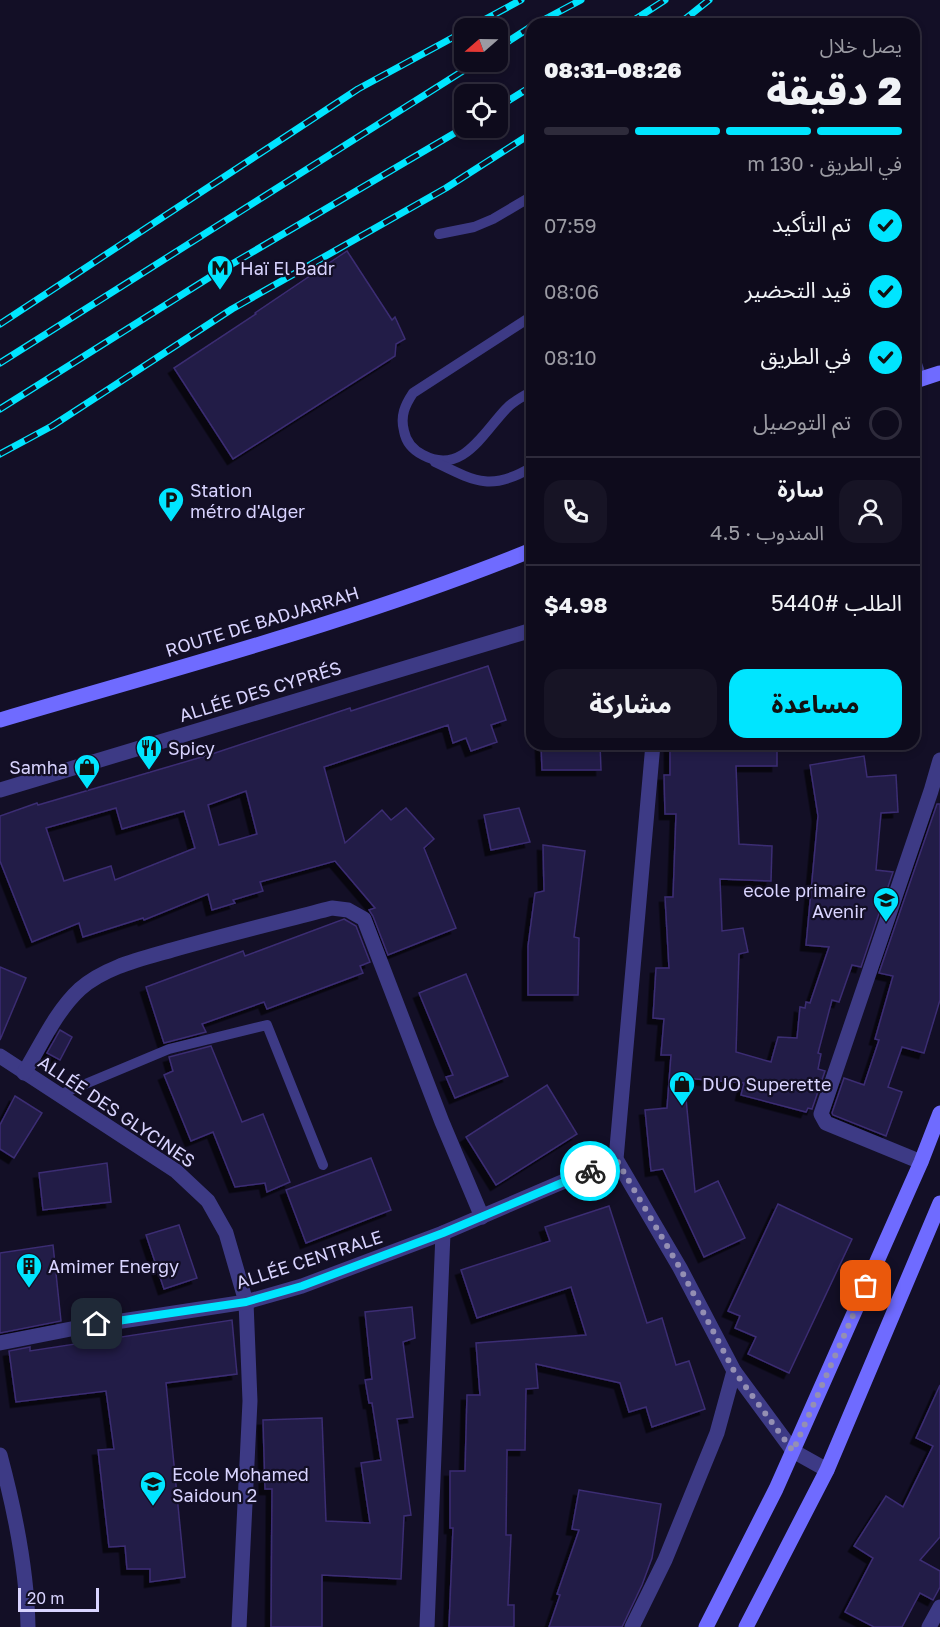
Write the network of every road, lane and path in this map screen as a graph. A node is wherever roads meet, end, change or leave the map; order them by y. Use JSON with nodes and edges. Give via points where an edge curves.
{"nodes":[{"id":1,"x":526,"y":200,"type":"edge"},
{"id":2,"x":439,"y":234,"type":"dead end"},
{"id":3,"x":526,"y":320,"type":"edge"},
{"id":4,"x":940,"y":373,"type":"edge"},
{"id":5,"x":920,"y":380,"type":"edge"},
{"id":6,"x":526,"y":395,"type":"edge"},
{"id":7,"x":429,"y":459,"type":"junction"},
{"id":8,"x":526,"y":470,"type":"edge"},
{"id":9,"x":526,"y":552,"type":"edge"},
{"id":10,"x":526,"y":632,"type":"edge"},
{"id":11,"x":0,"y":720,"type":"edge"},
{"id":12,"x":652,"y":750,"type":"edge"},
{"id":13,"x":940,"y":760,"type":"edge"},
{"id":14,"x":0,"y":790,"type":"edge"},
{"id":15,"x":0,"y":1056,"type":"edge"},
{"id":16,"x":24,"y":1073,"type":"junction"},
{"id":17,"x":59,"y":1095,"type":"junction"},
{"id":18,"x":940,"y":1113,"type":"edge"},
{"id":19,"x":616,"y":1159,"type":"junction"},
{"id":20,"x":921,"y":1162,"type":"junction"},
{"id":21,"x":323,"y":1165,"type":"dead end"},
{"id":22,"x":940,"y":1203,"type":"edge"},
{"id":23,"x":483,"y":1217,"type":"junction"},
{"id":24,"x":443,"y":1233,"type":"junction"},
{"id":25,"x":246,"y":1302,"type":"junction"},
{"id":26,"x":0,"y":1343,"type":"edge"},
{"id":27,"x":734,"y":1371,"type":"junction"},
{"id":28,"x":793,"y":1451,"type":"junction"},
{"id":29,"x":0,"y":1455,"type":"edge"},
{"id":30,"x":827,"y":1470,"type":"junction"},
{"id":31,"x":940,"y":1607,"type":"edge"},
{"id":32,"x":28,"y":1627,"type":"edge"},
{"id":33,"x":239,"y":1627,"type":"edge"},
{"id":34,"x":427,"y":1627,"type":"edge"},
{"id":35,"x":632,"y":1627,"type":"edge"},
{"id":36,"x":706,"y":1627,"type":"edge"},
{"id":37,"x":746,"y":1627,"type":"edge"},
{"id":38,"x":929,"y":1627,"type":"edge"}],
"edges":[{"from":1,"to":2,"type":"lane","via":[[474,227]]},
{"from":3,"to":7,"type":"lane","via":[[413,393],[404,406],[405,438],[415,452]]},
{"from":4,"to":5,"type":"main road"},
{"from":6,"to":7,"type":"lane","via":[[508,407],[471,450],[442,462]]},
{"from":7,"to":8,"type":"lane","via":[[472,480],[494,483]]},
{"from":9,"to":11,"type":"main road","name":"ROUTE DE BADJARRAH","via":[[414,595]]},
{"from":10,"to":14,"type":"street","name":"ALLÉE DES CYPRÉS"},
{"from":12,"to":19,"type":"street"},
{"from":13,"to":20,"type":"street","via":[[821,1114],[826,1123]]},
{"from":15,"to":16,"type":"street","name":"ALLÉE DES GLYCINES"},
{"from":16,"to":17,"type":"street","name":"ALLÉE DES GLYCINES"},
{"from":16,"to":23,"type":"street","via":[[65,1006],[81,988],[101,975],[199,942],[332,908],[348,910],[364,919]]},
{"from":17,"to":21,"type":"lane","via":[[169,1049],[267,1025]]},
{"from":17,"to":25,"type":"street","name":"ALLÉE DES GLYCINES","via":[[176,1171],[208,1201],[226,1233]]},
{"from":18,"to":20,"type":"main road"},
{"from":19,"to":23,"type":"street","name":"ALLÉE CENTRALE"},
{"from":19,"to":27,"type":"street"},
{"from":20,"to":28,"type":"main road"},
{"from":22,"to":30,"type":"main road"},
{"from":23,"to":24,"type":"street","name":"ALLÉE CENTRALE"},
{"from":24,"to":25,"type":"street","name":"ALLÉE CENTRALE","via":[[302,1286]]},
{"from":24,"to":34,"type":"street"},
{"from":25,"to":26,"type":"street","name":"ALLÉE CENTRALE"},
{"from":25,"to":33,"type":"street","name":"ALLÉE DES GLYCINES","via":[[250,1401]]},
{"from":27,"to":28,"type":"street"},
{"from":27,"to":35,"type":"street","via":[[717,1433],[665,1560]]},
{"from":28,"to":30,"type":"street"},
{"from":28,"to":36,"type":"main road"},
{"from":29,"to":32,"type":"street","via":[[16,1515]]},
{"from":30,"to":37,"type":"main road"},
{"from":31,"to":38,"type":"street"}]}
